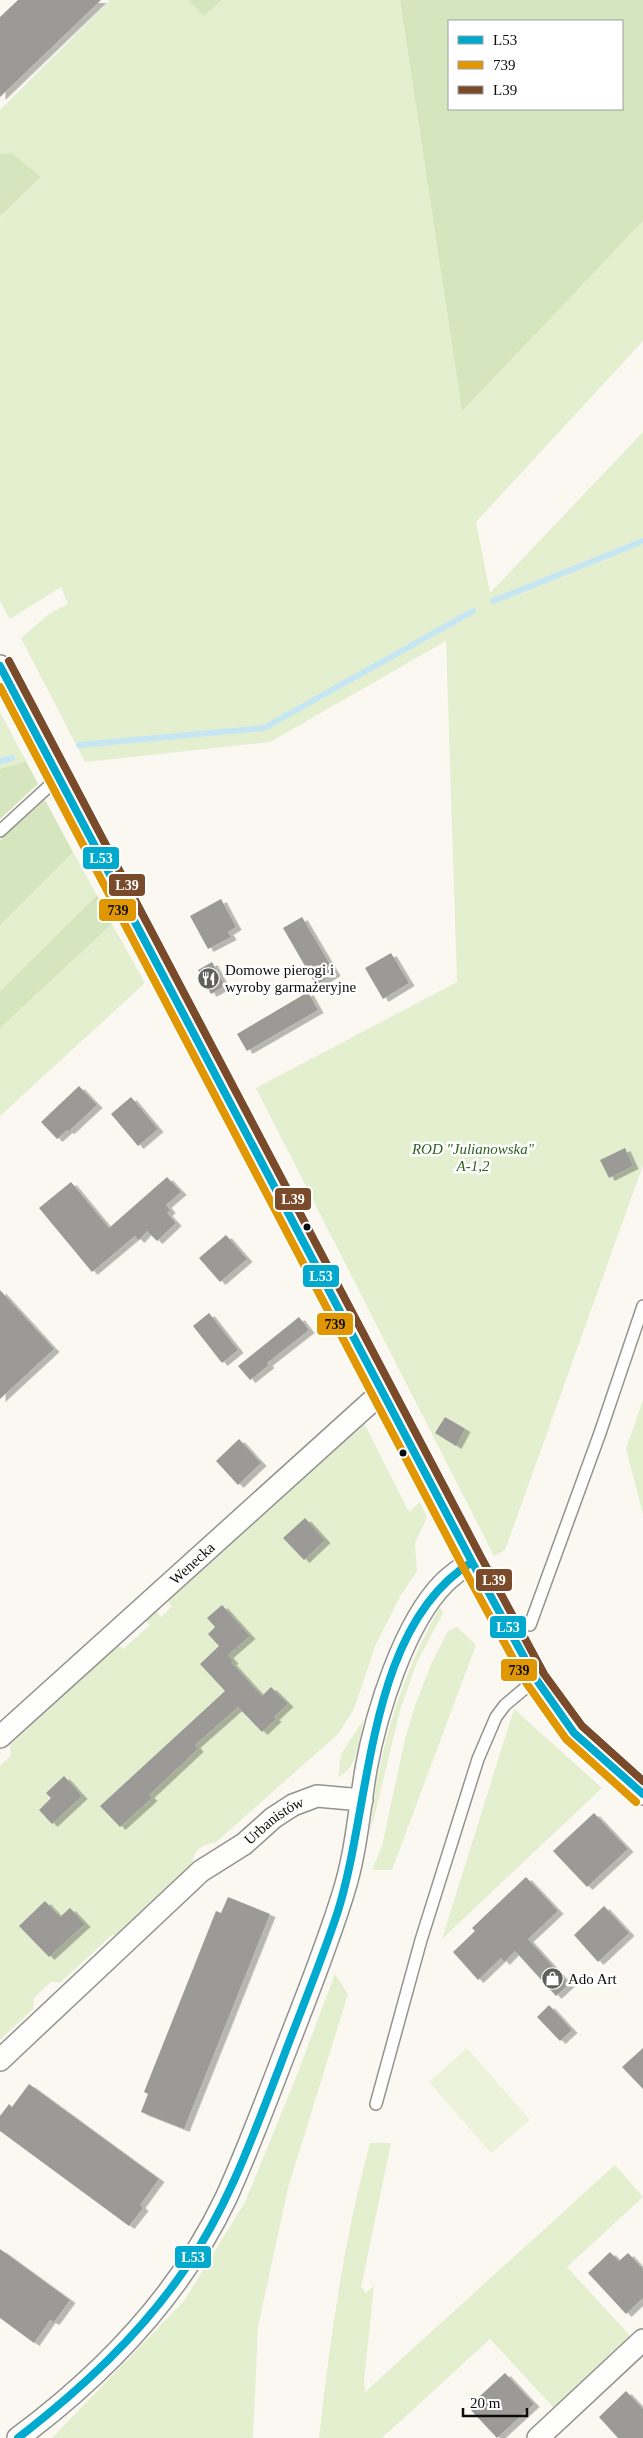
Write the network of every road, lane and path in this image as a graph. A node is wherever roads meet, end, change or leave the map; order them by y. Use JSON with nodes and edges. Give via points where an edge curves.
{"nodes":[{"id":1,"x":0,"y":666,"type":"edge"},
{"id":2,"x":59,"y":777,"type":"junction"},
{"id":3,"x":0,"y":831,"type":"edge"},
{"id":4,"x":643,"y":1306,"type":"edge"},
{"id":5,"x":383,"y":1391,"type":"junction"},
{"id":6,"x":472,"y":1562,"type":"junction"},
{"id":7,"x":530,"y":1625,"type":"dead end"},
{"id":8,"x":536,"y":1679,"type":"junction"},
{"id":9,"x":0,"y":1736,"type":"edge"},
{"id":10,"x":643,"y":1794,"type":"edge"},
{"id":11,"x":362,"y":1800,"type":"junction"},
{"id":12,"x":0,"y":2060,"type":"edge"},
{"id":13,"x":376,"y":2104,"type":"dead end"},
{"id":14,"x":643,"y":2340,"type":"edge"},
{"id":15,"x":18,"y":2438,"type":"edge"},
{"id":16,"x":538,"y":2438,"type":"edge"}],
"edges":[{"from":1,"to":2,"type":"street"},
{"from":2,"to":3,"type":"lane"},
{"from":2,"to":5,"type":"street"},
{"from":4,"to":7,"type":"lane"},
{"from":5,"to":6,"type":"street"},
{"from":5,"to":9,"type":"street","name":"Wenecka"},
{"from":6,"to":8,"type":"street"},
{"from":6,"to":11,"type":"street","via":[[453,1574],[431,1598],[407,1640],[380,1711]]},
{"from":8,"to":10,"type":"street","via":[[574,1733]]},
{"from":8,"to":13,"type":"lane","via":[[504,1704],[478,1759],[421,1940]]},
{"from":11,"to":12,"type":"street","name":"Urbanistów","via":[[317,1796],[293,1805],[273,1818],[244,1844],[201,1871]]},
{"from":11,"to":15,"type":"street","via":[[343,1893],[257,2124],[221,2207],[175,2281],[132,2337],[83,2387]]},
{"from":14,"to":16,"type":"street"}]}
